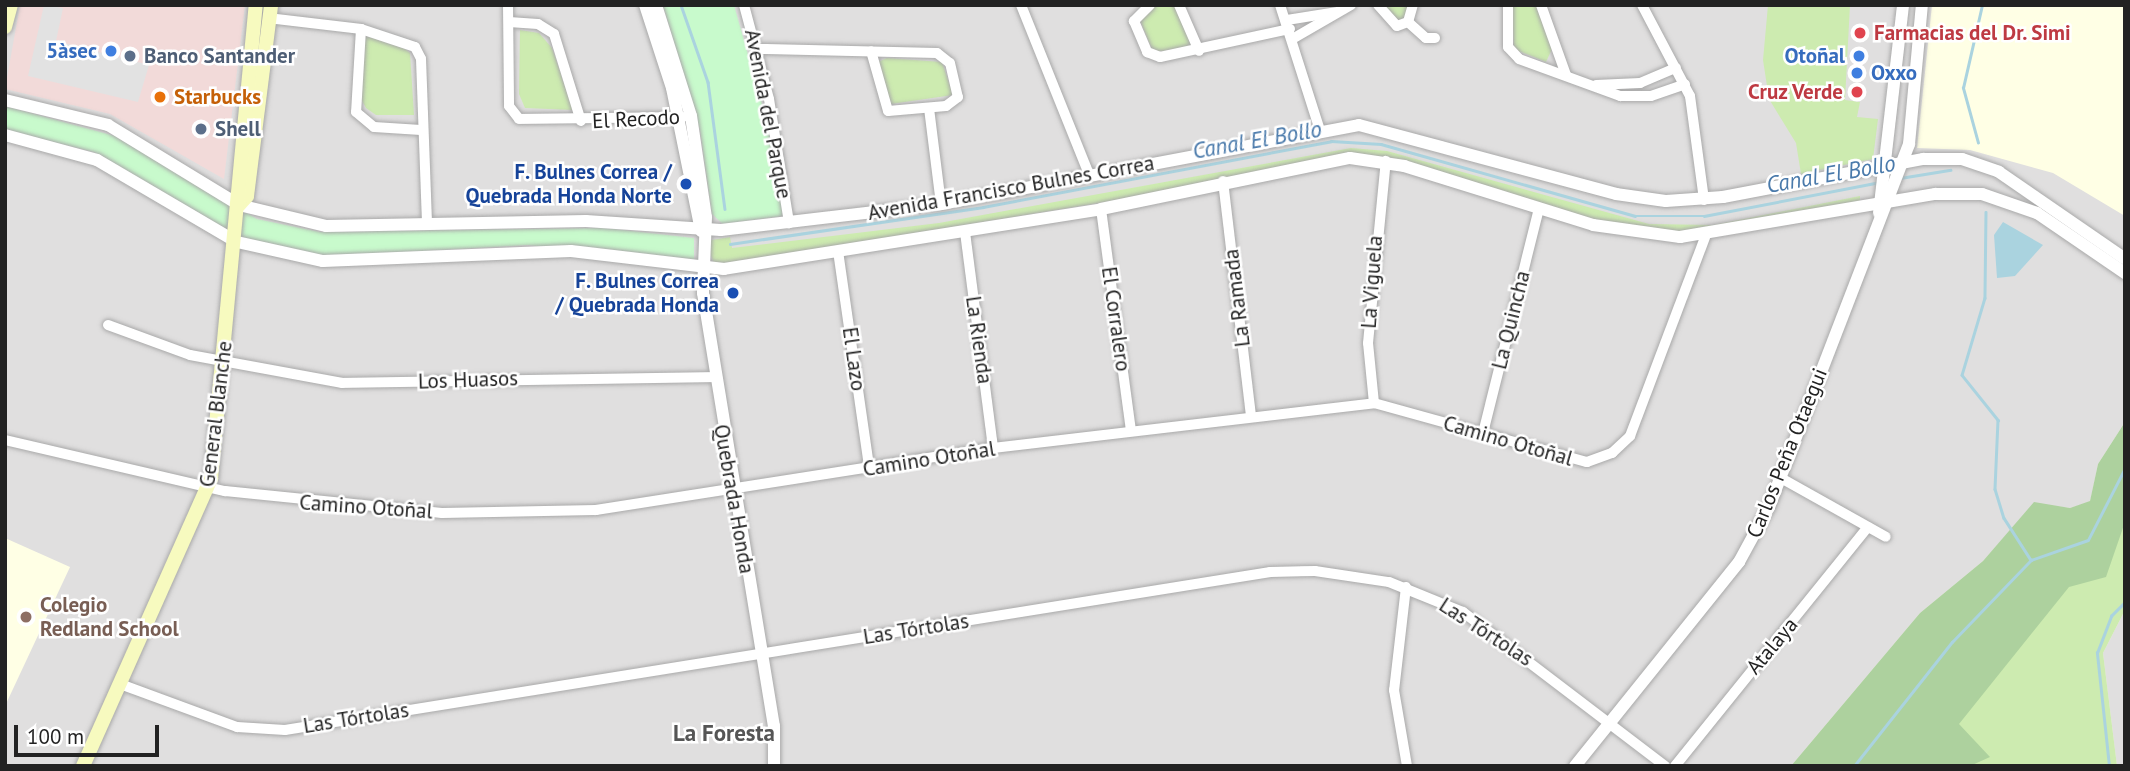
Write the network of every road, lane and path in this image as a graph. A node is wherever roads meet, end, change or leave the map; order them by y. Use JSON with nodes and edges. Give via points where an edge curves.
{"nodes":[{"id":1,"x":11,"y":5,"type":"edge"},
{"id":2,"x":256,"y":5,"type":"edge"},
{"id":3,"x":508,"y":5,"type":"edge"},
{"id":4,"x":645,"y":5,"type":"edge"},
{"id":5,"x":656,"y":5,"type":"edge"},
{"id":6,"x":744,"y":5,"type":"edge"},
{"id":7,"x":1021,"y":5,"type":"edge"},
{"id":8,"x":1150,"y":5,"type":"edge"},
{"id":9,"x":1179,"y":5,"type":"edge"},
{"id":10,"x":1280,"y":5,"type":"edge"},
{"id":11,"x":1351,"y":5,"type":"edge"},
{"id":12,"x":1378,"y":5,"type":"edge"},
{"id":13,"x":1413,"y":5,"type":"edge"},
{"id":14,"x":1507,"y":5,"type":"edge"},
{"id":15,"x":1541,"y":5,"type":"edge"},
{"id":16,"x":1642,"y":5,"type":"edge"},
{"id":17,"x":1903,"y":5,"type":"edge"},
{"id":18,"x":1922,"y":5,"type":"edge"},
{"id":19,"x":269,"y":12,"type":"edge"},
{"id":20,"x":1337,"y":12,"type":"junction"},
{"id":21,"x":509,"y":22,"type":"junction"},
{"id":22,"x":1408,"y":22,"type":"junction"},
{"id":23,"x":5,"y":26,"type":"edge"},
{"id":24,"x":252,"y":27,"type":"junction"},
{"id":25,"x":361,"y":29,"type":"junction"},
{"id":26,"x":1291,"y":29,"type":"junction"},
{"id":27,"x":1435,"y":38,"type":"dead end"},
{"id":28,"x":758,"y":50,"type":"junction"},
{"id":29,"x":871,"y":51,"type":"junction"},
{"id":30,"x":1199,"y":51,"type":"junction"},
{"id":31,"x":1557,"y":51,"type":"junction"},
{"id":32,"x":1543,"y":67,"type":"junction"},
{"id":33,"x":1676,"y":68,"type":"junction"},
{"id":34,"x":259,"y":73,"type":"junction"},
{"id":35,"x":1566,"y":75,"type":"junction"},
{"id":36,"x":245,"y":84,"type":"junction"},
{"id":37,"x":1685,"y":84,"type":"junction"},
{"id":38,"x":1592,"y":85,"type":"junction"},
{"id":39,"x":5,"y":100,"type":"edge"},
{"id":40,"x":929,"y":108,"type":"junction"},
{"id":41,"x":685,"y":116,"type":"junction"},
{"id":42,"x":581,"y":121,"type":"junction"},
{"id":43,"x":253,"y":127,"type":"junction"},
{"id":44,"x":1319,"y":127,"type":"junction"},
{"id":45,"x":421,"y":130,"type":"junction"},
{"id":46,"x":5,"y":135,"type":"edge"},
{"id":47,"x":1386,"y":161,"type":"junction"},
{"id":48,"x":1902,"y":167,"type":"junction"},
{"id":49,"x":1885,"y":171,"type":"junction"},
{"id":50,"x":1090,"y":177,"type":"junction"},
{"id":51,"x":1223,"y":181,"type":"junction"},
{"id":52,"x":1704,"y":200,"type":"junction"},
{"id":53,"x":1884,"y":203,"type":"junction"},
{"id":54,"x":941,"y":204,"type":"junction"},
{"id":55,"x":239,"y":205,"type":"junction"},
{"id":56,"x":1539,"y":208,"type":"junction"},
{"id":57,"x":1101,"y":209,"type":"junction"},
{"id":58,"x":789,"y":223,"type":"junction"},
{"id":59,"x":426,"y":224,"type":"junction"},
{"id":60,"x":701,"y":231,"type":"junction"},
{"id":61,"x":965,"y":232,"type":"junction"},
{"id":62,"x":1704,"y":237,"type":"junction"},
{"id":63,"x":236,"y":242,"type":"junction"},
{"id":64,"x":838,"y":251,"type":"junction"},
{"id":65,"x":2125,"y":259,"type":"edge"},
{"id":66,"x":702,"y":269,"type":"junction"},
{"id":67,"x":2125,"y":273,"type":"edge"},
{"id":68,"x":108,"y":325,"type":"dead end"},
{"id":69,"x":223,"y":363,"type":"junction"},
{"id":70,"x":714,"y":377,"type":"junction"},
{"id":71,"x":1374,"y":403,"type":"junction"},
{"id":72,"x":1251,"y":415,"type":"junction"},
{"id":73,"x":1131,"y":430,"type":"junction"},
{"id":74,"x":1483,"y":433,"type":"junction"},
{"id":75,"x":5,"y":440,"type":"edge"},
{"id":76,"x":993,"y":449,"type":"junction"},
{"id":77,"x":869,"y":467,"type":"junction"},
{"id":78,"x":1781,"y":478,"type":"junction"},
{"id":79,"x":208,"y":488,"type":"junction"},
{"id":80,"x":731,"y":492,"type":"junction"},
{"id":81,"x":1868,"y":527,"type":"junction"},
{"id":82,"x":1886,"y":537,"type":"dead end"},
{"id":83,"x":1406,"y":587,"type":"junction"},
{"id":84,"x":761,"y":653,"type":"junction"},
{"id":85,"x":120,"y":684,"type":"junction"},
{"id":86,"x":1608,"y":721,"type":"junction"},
{"id":87,"x":83,"y":766,"type":"edge"},
{"id":88,"x":774,"y":766,"type":"edge"},
{"id":89,"x":1407,"y":766,"type":"edge"},
{"id":90,"x":1575,"y":766,"type":"edge"},
{"id":91,"x":1665,"y":766,"type":"edge"},
{"id":92,"x":1675,"y":766,"type":"edge"}],
"edges":[{"from":1,"to":23,"type":"main road"},
{"from":2,"to":24,"type":"main road","name":"General Blanche"},
{"from":3,"to":21,"type":"street","name":"El Recodo"},
{"from":4,"to":41,"type":"street"},
{"from":5,"to":41,"type":"street"},
{"from":6,"to":28,"type":"street","name":"Avenida del Parque"},
{"from":7,"to":50,"type":"street"},
{"from":8,"to":30,"type":"street","via":[[1134,21],[1147,52],[1160,57]]},
{"from":9,"to":30,"type":"street"},
{"from":10,"to":26,"type":"street"},
{"from":11,"to":20,"type":"street"},
{"from":12,"to":22,"type":"street","via":[[1391,24]]},
{"from":13,"to":22,"type":"street"},
{"from":14,"to":32,"type":"street","via":[[1511,55]]},
{"from":15,"to":31,"type":"street"},
{"from":16,"to":33,"type":"street"},
{"from":17,"to":49,"type":"street","name":"Carlos Peña Otaegui"},
{"from":18,"to":48,"type":"street","name":"Carlos Peña Otaegui"},
{"from":19,"to":25,"type":"street"},
{"from":19,"to":34,"type":"main road","name":"General Blanche"},
{"from":20,"to":26,"type":"street"},
{"from":20,"to":26,"type":"street"},
{"from":21,"to":42,"type":"street","name":"El Recodo","via":[[538,24],[554,34]]},
{"from":21,"to":42,"type":"street","name":"El Recodo","via":[[515,116],[528,123]]},
{"from":22,"to":27,"type":"street","via":[[1426,38]]},
{"from":24,"to":34,"type":"main road"},
{"from":24,"to":36,"type":"main road","name":"General Blanche"},
{"from":25,"to":45,"type":"street","via":[[400,37],[418,53]]},
{"from":25,"to":45,"type":"street","via":[[356,112],[374,127]]},
{"from":26,"to":30,"type":"street"},
{"from":26,"to":44,"type":"street"},
{"from":28,"to":29,"type":"street"},
{"from":28,"to":58,"type":"street","name":"Avenida del Parque"},
{"from":29,"to":40,"type":"street","via":[[884,108]]},
{"from":29,"to":40,"type":"street","via":[[946,58],[959,95],[950,105]]},
{"from":31,"to":32,"type":"street"},
{"from":31,"to":35,"type":"street"},
{"from":32,"to":35,"type":"street"},
{"from":33,"to":37,"type":"street"},
{"from":33,"to":38,"type":"street","via":[[1640,83]]},
{"from":34,"to":43,"type":"main road","name":"General Blanche"},
{"from":35,"to":38,"type":"street"},
{"from":36,"to":43,"type":"main road"},
{"from":36,"to":55,"type":"main road","name":"General Blanche","via":[[234,190]]},
{"from":37,"to":38,"type":"street","via":[[1641,97]]},
{"from":37,"to":52,"type":"street"},
{"from":39,"to":55,"type":"street","name":"Avenida Francisco Bulnes Correa","via":[[108,125]]},
{"from":40,"to":54,"type":"street"},
{"from":41,"to":42,"type":"street","name":"El Recodo"},
{"from":41,"to":60,"type":"street","name":"Quebrada Honda","via":[[693,216]]},
{"from":43,"to":55,"type":"main road","name":"General Blanche","via":[[247,196]]},
{"from":44,"to":50,"type":"street","name":"Avenida Francisco Bulnes Correa"},
{"from":44,"to":52,"type":"street","name":"Avenida Francisco Bulnes Correa","via":[[1388,128],[1616,194]]},
{"from":45,"to":59,"type":"street"},
{"from":46,"to":63,"type":"street","name":"Avenida Francisco Bulnes Correa","via":[[97,160]]},
{"from":47,"to":51,"type":"street","name":"Avenida Francisco Bulnes Correa","via":[[1332,159]]},
{"from":47,"to":56,"type":"street","name":"Avenida Francisco Bulnes Correa"},
{"from":47,"to":71,"type":"street","name":"La Viguela","via":[[1368,343]]},
{"from":48,"to":49,"type":"street","name":"Avenida Francisco Bulnes Correa"},
{"from":48,"to":53,"type":"street","name":"Carlos Peña Otaegui"},
{"from":48,"to":65,"type":"street","name":"Avenida Francisco Bulnes Correa","via":[[1950,158],[1992,169]]},
{"from":49,"to":52,"type":"street","name":"Avenida Francisco Bulnes Correa"},
{"from":49,"to":53,"type":"street","name":"Carlos Peña Otaegui"},
{"from":50,"to":54,"type":"street","name":"Avenida Francisco Bulnes Correa"},
{"from":51,"to":57,"type":"street","name":"Avenida Francisco Bulnes Correa"},
{"from":51,"to":72,"type":"street","name":"La Ramada"},
{"from":53,"to":62,"type":"street","name":"Avenida Francisco Bulnes Correa"},
{"from":53,"to":67,"type":"street","name":"Avenida Francisco Bulnes Correa","via":[[1951,192],[1998,197],[2037,213]]},
{"from":53,"to":78,"type":"street","name":"Carlos Peña Otaegui"},
{"from":54,"to":58,"type":"street","name":"Avenida Francisco Bulnes Correa"},
{"from":55,"to":59,"type":"street","name":"Avenida Francisco Bulnes Correa","via":[[317,225]]},
{"from":55,"to":63,"type":"main road","name":"General Blanche"},
{"from":56,"to":62,"type":"street","name":"Avenida Francisco Bulnes Correa","via":[[1630,232]]},
{"from":56,"to":74,"type":"street","name":"La Quincha"},
{"from":57,"to":61,"type":"street","name":"Avenida Francisco Bulnes Correa"},
{"from":57,"to":73,"type":"street","name":"El Corralero"},
{"from":58,"to":60,"type":"street","name":"Avenida Francisco Bulnes Correa"},
{"from":59,"to":60,"type":"street","name":"Avenida Francisco Bulnes Correa","via":[[586,220]]},
{"from":60,"to":66,"type":"street","name":"Quebrada Honda"},
{"from":61,"to":64,"type":"street","name":"Avenida Francisco Bulnes Correa"},
{"from":61,"to":76,"type":"street","name":"La Rienda"},
{"from":62,"to":74,"type":"street","name":"Camino Otoñal","via":[[1630,436],[1619,448],[1596,460],[1568,461]]},
{"from":63,"to":66,"type":"street","name":"Avenida Francisco Bulnes Correa","via":[[323,261],[571,251]]},
{"from":63,"to":69,"type":"main road","name":"General Blanche"},
{"from":64,"to":66,"type":"street","name":"Avenida Francisco Bulnes Correa"},
{"from":64,"to":77,"type":"street","name":"El Lazo"},
{"from":66,"to":70,"type":"street","name":"Quebrada Honda"},
{"from":68,"to":69,"type":"street","name":"Los Huasos"},
{"from":69,"to":70,"type":"street","name":"Los Huasos","via":[[367,384]]},
{"from":69,"to":79,"type":"main road","name":"General Blanche"},
{"from":70,"to":80,"type":"street","name":"Quebrada Honda"},
{"from":71,"to":72,"type":"street","name":"Camino Otoñal"},
{"from":71,"to":74,"type":"street","name":"Camino Otoñal"},
{"from":72,"to":73,"type":"street","name":"Camino Otoñal"},
{"from":73,"to":76,"type":"street","name":"Camino Otoñal"},
{"from":75,"to":79,"type":"street","name":"Camino Otoñal"},
{"from":76,"to":77,"type":"street","name":"Camino Otoñal"},
{"from":77,"to":80,"type":"street","name":"Camino Otoñal"},
{"from":78,"to":81,"type":"street"},
{"from":78,"to":86,"type":"street","name":"Carlos Peña Otaegui","via":[[1739,562]]},
{"from":79,"to":80,"type":"street","name":"Camino Otoñal","via":[[314,505],[442,513],[596,510]]},
{"from":79,"to":85,"type":"main road","name":"General Blanche"},
{"from":80,"to":84,"type":"street","name":"Quebrada Honda"},
{"from":81,"to":82,"type":"street"},
{"from":81,"to":92,"type":"street","name":"Atalaya"},
{"from":83,"to":84,"type":"street","name":"Las Tórtolas","via":[[1334,572],[1270,572]]},
{"from":83,"to":86,"type":"street","name":"Las Tórtolas","via":[[1483,625]]},
{"from":83,"to":89,"type":"street","via":[[1394,690]]},
{"from":84,"to":85,"type":"street","name":"Las Tórtolas","via":[[273,730],[223,723]]},
{"from":84,"to":88,"type":"street","name":"Quebrada Honda"},
{"from":85,"to":87,"type":"main road","name":"General Blanche"},
{"from":86,"to":90,"type":"street","name":"Carlos Peña Otaegui"},
{"from":86,"to":91,"type":"street","name":"Las Tórtolas"}]}
